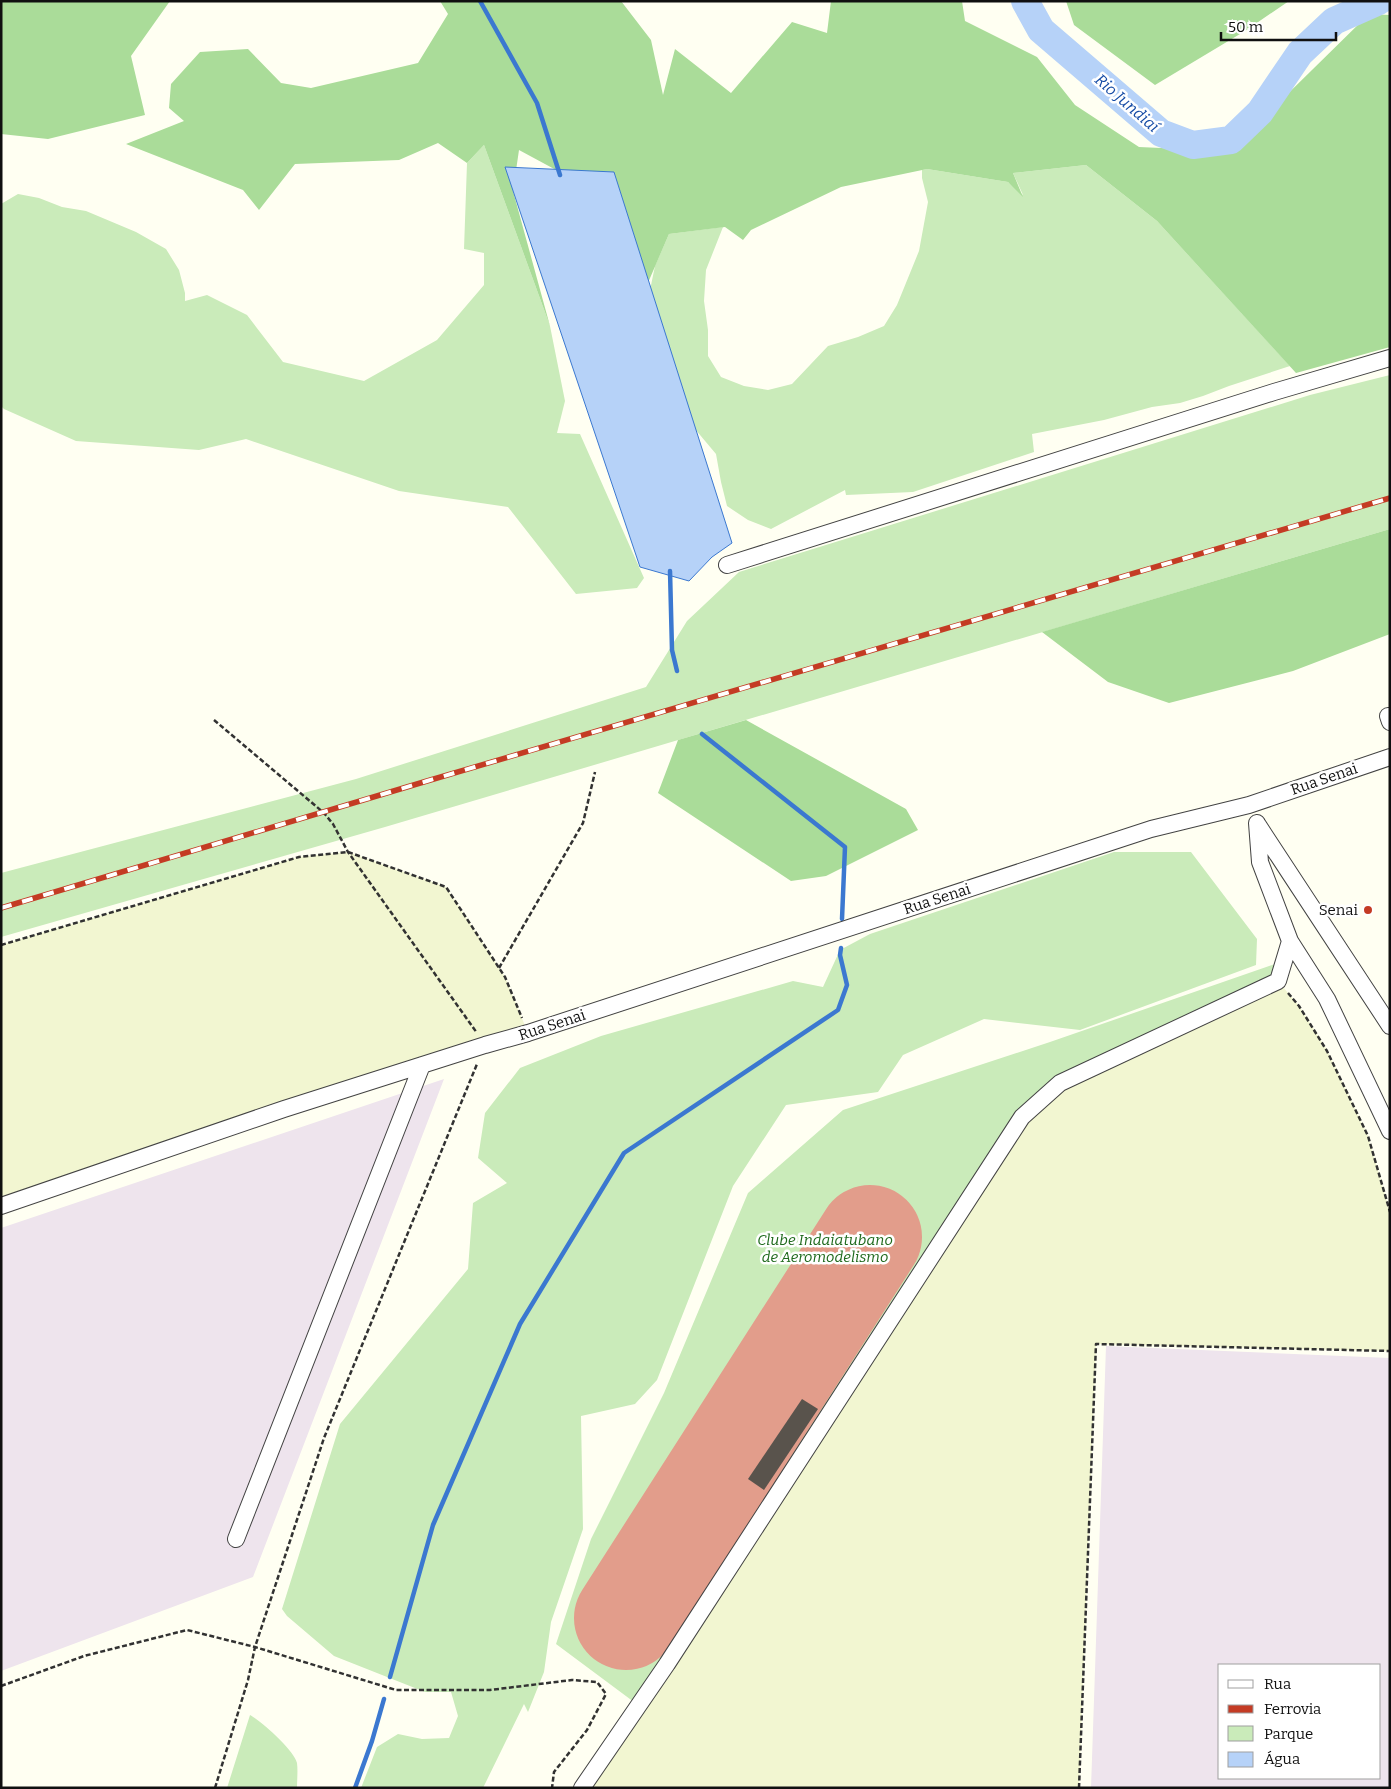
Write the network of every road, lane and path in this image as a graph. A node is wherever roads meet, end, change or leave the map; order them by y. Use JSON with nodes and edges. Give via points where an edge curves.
{"nodes":[{"id":1,"x":1390,"y":358,"type":"edge"},
{"id":2,"x":727,"y":565,"type":"dead end"},
{"id":3,"x":1390,"y":716,"type":"edge"},
{"id":4,"x":214,"y":720,"type":"dead end"},
{"id":5,"x":1390,"y":722,"type":"edge"},
{"id":6,"x":1390,"y":757,"type":"edge"},
{"id":7,"x":595,"y":772,"type":"dead end"},
{"id":8,"x":1249,"y":805,"type":"junction"},
{"id":9,"x":1257,"y":822,"type":"junction"},
{"id":10,"x":348,"y":852,"type":"junction"},
{"id":11,"x":1290,"y":941,"type":"junction"},
{"id":12,"x":1,"y":945,"type":"edge"},
{"id":13,"x":499,"y":968,"type":"junction"},
{"id":14,"x":1278,"y":980,"type":"junction"},
{"id":15,"x":1390,"y":1026,"type":"edge"},
{"id":16,"x":528,"y":1033,"type":"junction"},
{"id":17,"x":485,"y":1045,"type":"junction"},
{"id":18,"x":422,"y":1065,"type":"junction"},
{"id":19,"x":1390,"y":1131,"type":"edge"},
{"id":20,"x":1,"y":1206,"type":"edge"},
{"id":21,"x":1390,"y":1212,"type":"edge"},
{"id":22,"x":1390,"y":1351,"type":"edge"},
{"id":23,"x":236,"y":1539,"type":"dead end"},
{"id":24,"x":255,"y":1647,"type":"junction"},
{"id":25,"x":1,"y":1686,"type":"edge"},
{"id":26,"x":215,"y":1788,"type":"edge"},
{"id":27,"x":552,"y":1788,"type":"edge"},
{"id":28,"x":582,"y":1788,"type":"edge"},
{"id":29,"x":1079,"y":1788,"type":"edge"}],
"edges":[{"from":1,"to":2,"type":"street"},
{"from":3,"to":5,"type":"street"},
{"from":4,"to":10,"type":"path","via":[[324,813]]},
{"from":6,"to":8,"type":"street","name":"Rua Senai"},
{"from":7,"to":13,"type":"path","via":[[583,823]]},
{"from":8,"to":9,"type":"street"},
{"from":8,"to":16,"type":"street","name":"Rua Senai","via":[[1151,829]]},
{"from":9,"to":11,"type":"street","via":[[1260,862]]},
{"from":9,"to":15,"type":"street"},
{"from":10,"to":12,"type":"path","via":[[299,857]]},
{"from":10,"to":13,"type":"path","via":[[446,887]]},
{"from":10,"to":17,"type":"path"},
{"from":11,"to":14,"type":"street"},
{"from":11,"to":19,"type":"street","via":[[1327,999]]},
{"from":13,"to":16,"type":"path"},
{"from":14,"to":21,"type":"path","via":[[1327,1050],[1368,1136]]},
{"from":14,"to":28,"type":"street","via":[[1060,1083],[1022,1117],[667,1664]]},
{"from":16,"to":17,"type":"street","name":"Rua Senai"},
{"from":17,"to":18,"type":"street","name":"Rua Senai"},
{"from":17,"to":24,"type":"path","via":[[324,1438]]},
{"from":18,"to":20,"type":"street","name":"Rua Senai","via":[[284,1108]]},
{"from":18,"to":23,"type":"street"},
{"from":22,"to":29,"type":"path","via":[[1096,1344]]},
{"from":24,"to":25,"type":"path","via":[[187,1630],[84,1656]]},
{"from":24,"to":26,"type":"path"},
{"from":24,"to":27,"type":"path","via":[[396,1690],[490,1690],[572,1680],[597,1682],[606,1694],[587,1730],[554,1772]]}]}
